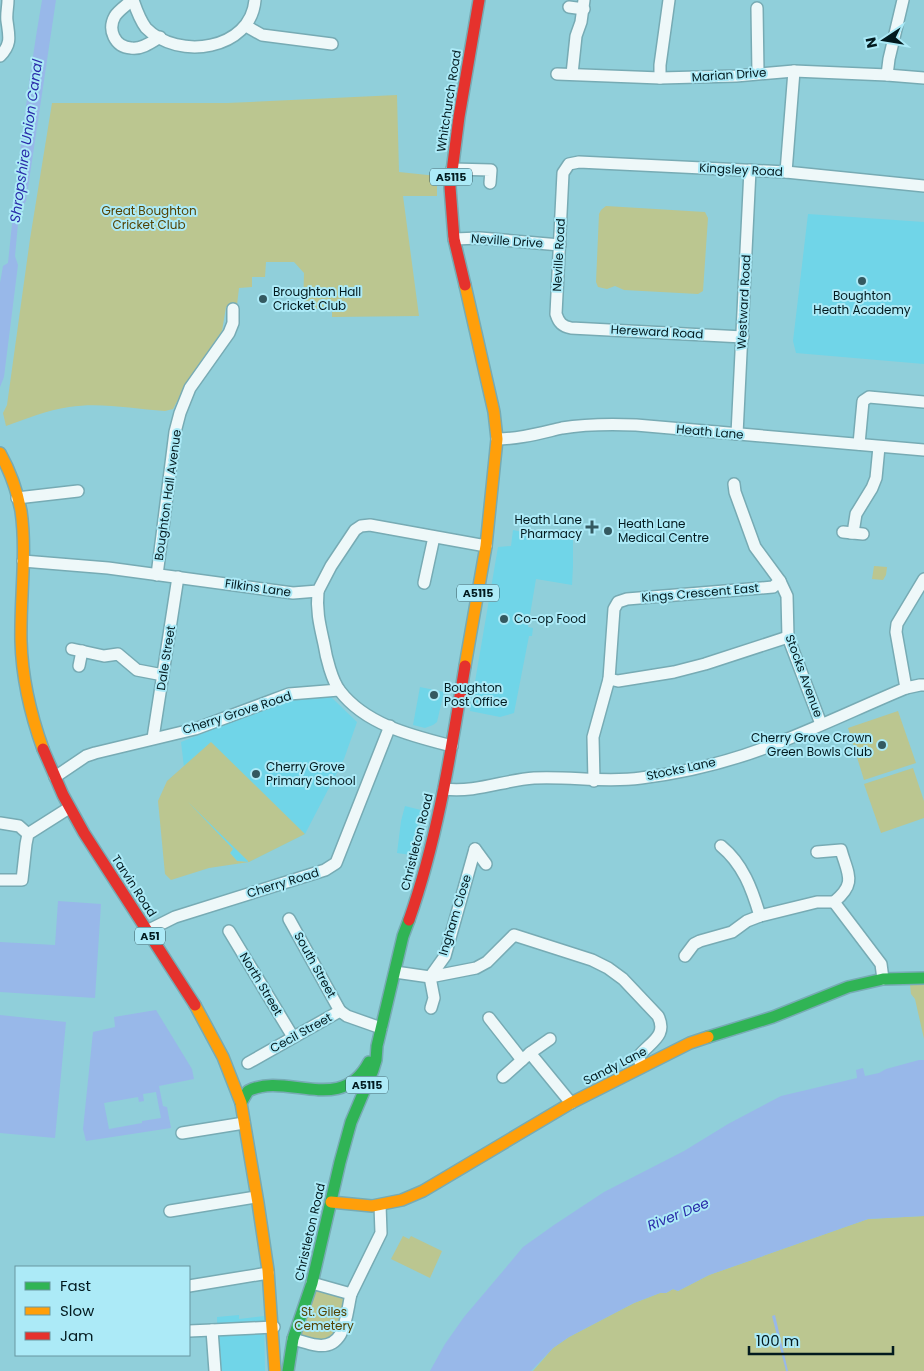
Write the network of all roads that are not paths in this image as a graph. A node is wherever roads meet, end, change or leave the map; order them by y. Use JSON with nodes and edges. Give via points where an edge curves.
{"nodes":[{"id":1,"x":8,"y":0,"type":"edge"},
{"id":2,"x":133,"y":0,"type":"edge"},
{"id":3,"x":255,"y":0,"type":"edge"},
{"id":4,"x":479,"y":0,"type":"edge"},
{"id":5,"x":669,"y":0,"type":"edge"},
{"id":6,"x":903,"y":0,"type":"edge"},
{"id":7,"x":584,"y":5,"type":"edge"},
{"id":8,"x":569,"y":7,"type":"dead end"},
{"id":9,"x":757,"y":8,"type":"dead end"},
{"id":10,"x":246,"y":26,"type":"junction"},
{"id":11,"x":160,"y":37,"type":"junction"},
{"id":12,"x":332,"y":44,"type":"dead end"},
{"id":13,"x":0,"y":56,"type":"edge"},
{"id":14,"x":794,"y":71,"type":"junction"},
{"id":15,"x":758,"y":73,"type":"junction"},
{"id":16,"x":557,"y":74,"type":"dead end"},
{"id":17,"x":572,"y":74,"type":"junction"},
{"id":18,"x":887,"y":75,"type":"junction"},
{"id":19,"x":660,"y":78,"type":"junction"},
{"id":20,"x":924,"y":78,"type":"edge"},
{"id":21,"x":452,"y":169,"type":"junction"},
{"id":22,"x":750,"y":170,"type":"junction"},
{"id":23,"x":786,"y":172,"type":"junction"},
{"id":24,"x":563,"y":173,"type":"joint"},
{"id":25,"x":490,"y":183,"type":"dead end"},
{"id":26,"x":924,"y":186,"type":"edge"},
{"id":27,"x":454,"y":239,"type":"junction"},
{"id":28,"x":560,"y":245,"type":"junction"},
{"id":29,"x":233,"y":309,"type":"dead end"},
{"id":30,"x":571,"y":328,"type":"joint"},
{"id":31,"x":743,"y":336,"type":"junction"},
{"id":32,"x":479,"y":353,"type":"joint"},
{"id":33,"x":924,"y":402,"type":"edge"},
{"id":34,"x":737,"y":434,"type":"junction"},
{"id":35,"x":496,"y":439,"type":"junction"},
{"id":36,"x":859,"y":444,"type":"junction"},
{"id":37,"x":879,"y":447,"type":"junction"},
{"id":38,"x":924,"y":450,"type":"edge"},
{"id":39,"x":0,"y":453,"type":"edge"},
{"id":40,"x":69,"y":479,"type":"dead end"},
{"id":41,"x":747,"y":489,"type":"dead end"},
{"id":42,"x":17,"y":498,"type":"junction"},
{"id":43,"x":853,"y":533,"type":"dead end"},
{"id":44,"x":434,"y":537,"type":"junction"},
{"id":45,"x":486,"y":546,"type":"junction"},
{"id":46,"x":23,"y":561,"type":"junction"},
{"id":47,"x":157,"y":575,"type":"junction"},
{"id":48,"x":178,"y":577,"type":"junction"},
{"id":49,"x":924,"y":579,"type":"edge"},
{"id":50,"x":780,"y":581,"type":"junction"},
{"id":51,"x":424,"y":583,"type":"dead end"},
{"id":52,"x":318,"y":592,"type":"junction"},
{"id":53,"x":788,"y":637,"type":"junction"},
{"id":54,"x":79,"y":666,"type":"dead end"},
{"id":55,"x":163,"y":675,"type":"junction"},
{"id":56,"x":609,"y":680,"type":"junction"},
{"id":57,"x":924,"y":685,"type":"edge"},
{"id":58,"x":906,"y":688,"type":"junction"},
{"id":59,"x":339,"y":690,"type":"junction"},
{"id":60,"x":821,"y":724,"type":"junction"},
{"id":61,"x":390,"y":726,"type":"junction"},
{"id":62,"x":153,"y":738,"type":"junction"},
{"id":63,"x":452,"y":746,"type":"junction"},
{"id":64,"x":55,"y":777,"type":"junction"},
{"id":65,"x":594,"y":780,"type":"junction"},
{"id":66,"x":444,"y":789,"type":"junction"},
{"id":67,"x":69,"y":808,"type":"junction"},
{"id":68,"x":0,"y":823,"type":"edge"},
{"id":69,"x":28,"y":834,"type":"junction"},
{"id":70,"x":729,"y":849,"type":"dead end"},
{"id":71,"x":817,"y":852,"type":"dead end"},
{"id":72,"x":486,"y":864,"type":"dead end"},
{"id":73,"x":0,"y":880,"type":"edge"},
{"id":74,"x":834,"y":902,"type":"junction"},
{"id":75,"x":760,"y":916,"type":"junction"},
{"id":76,"x":289,"y":919,"type":"dead end"},
{"id":77,"x":147,"y":931,"type":"junction"},
{"id":78,"x":229,"y":931,"type":"dead end"},
{"id":79,"x":685,"y":956,"type":"dead end"},
{"id":80,"x":395,"y":972,"type":"junction"},
{"id":81,"x":430,"y":977,"type":"junction"},
{"id":82,"x":924,"y":978,"type":"edge"},
{"id":83,"x":883,"y":979,"type":"junction"},
{"id":84,"x":431,"y":1008,"type":"dead end"},
{"id":85,"x":340,"y":1011,"type":"junction"},
{"id":86,"x":489,"y":1018,"type":"dead end"},
{"id":87,"x":381,"y":1028,"type":"junction"},
{"id":88,"x":294,"y":1037,"type":"junction"},
{"id":89,"x":550,"y":1038,"type":"dead end"},
{"id":90,"x":377,"y":1046,"type":"junction"},
{"id":91,"x":526,"y":1057,"type":"junction"},
{"id":92,"x":248,"y":1063,"type":"dead end"},
{"id":93,"x":228,"y":1066,"type":"junction"},
{"id":94,"x":642,"y":1068,"type":"junction"},
{"id":95,"x":503,"y":1077,"type":"dead end"},
{"id":96,"x":267,"y":1086,"type":"junction"},
{"id":97,"x":330,"y":1089,"type":"junction"},
{"id":98,"x":241,"y":1103,"type":"junction"},
{"id":99,"x":571,"y":1103,"type":"junction"},
{"id":100,"x":351,"y":1122,"type":"junction"},
{"id":101,"x":244,"y":1123,"type":"junction"},
{"id":102,"x":182,"y":1133,"type":"dead end"},
{"id":103,"x":256,"y":1198,"type":"junction"},
{"id":104,"x":331,"y":1202,"type":"junction"},
{"id":105,"x":380,"y":1205,"type":"junction"},
{"id":106,"x":170,"y":1211,"type":"dead end"},
{"id":107,"x":268,"y":1273,"type":"junction"},
{"id":108,"x":312,"y":1283,"type":"junction"},
{"id":109,"x":190,"y":1286,"type":"edge"},
{"id":110,"x":351,"y":1294,"type":"junction"},
{"id":111,"x":297,"y":1326,"type":"junction"},
{"id":112,"x":274,"y":1327,"type":"junction"},
{"id":113,"x":212,"y":1330,"type":"junction"},
{"id":114,"x":190,"y":1331,"type":"edge"},
{"id":115,"x":293,"y":1338,"type":"junction"},
{"id":116,"x":215,"y":1371,"type":"edge"},
{"id":117,"x":275,"y":1371,"type":"edge"},
{"id":118,"x":288,"y":1371,"type":"edge"}],
"edges":[{"from":1,"to":13,"type":"street","via":[[6,20],[10,41]]},
{"from":2,"to":11,"type":"street","via":[[146,27]]},
{"from":2,"to":11,"type":"street","via":[[116,15],[111,26],[114,37],[120,45],[132,49]]},
{"from":3,"to":10,"type":"street","via":[[255,8]]},
{"from":4,"to":21,"type":"main road","name":"Whitchurch Road","number":"A5115"},
{"from":5,"to":19,"type":"street"},
{"from":6,"to":18,"type":"street"},
{"from":7,"to":8,"type":"street"},
{"from":7,"to":17,"type":"street","via":[[576,36]]},
{"from":9,"to":15,"type":"street"},
{"from":10,"to":11,"type":"street","via":[[227,40],[207,47],[176,45]]},
{"from":10,"to":12,"type":"street","via":[[262,35]]},
{"from":14,"to":15,"type":"street","name":"Marian Drive"},
{"from":14,"to":18,"type":"street","name":"Marian Drive"},
{"from":14,"to":23,"type":"street"},
{"from":15,"to":19,"type":"street","name":"Marian Drive"},
{"from":16,"to":17,"type":"street","name":"Marian Drive"},
{"from":17,"to":19,"type":"street","name":"Marian Drive"},
{"from":18,"to":20,"type":"street","name":"Marian Drive"},
{"from":21,"to":25,"type":"street","via":[[490,170]]},
{"from":21,"to":27,"type":"main road","name":"Whitchurch Road","number":"A5115","via":[[450,187]]},
{"from":22,"to":23,"type":"street","name":"Kingsley Road"},
{"from":22,"to":24,"type":"street","name":"Kingsley Road","via":[[579,162],[569,164]]},
{"from":22,"to":31,"type":"street","name":"Westward Road"},
{"from":23,"to":26,"type":"street","name":"Kingsley Road"},
{"from":24,"to":28,"type":"street","name":"Neville Road"},
{"from":27,"to":28,"type":"street","name":"Neville Drive"},
{"from":27,"to":32,"type":"main road","name":"Whitchurch Road","number":"A5115"},
{"from":28,"to":30,"type":"street","name":"Neville Road","via":[[556,314],[560,323]]},
{"from":29,"to":47,"type":"street","name":"Boughton Hall Avenue","via":[[229,333],[190,388],[180,413]]},
{"from":30,"to":31,"type":"street","name":"Hereward Road"},
{"from":31,"to":34,"type":"street","name":"Westward Road"},
{"from":32,"to":35,"type":"main road","name":"Christleton Road","number":"A5115","via":[[494,412]]},
{"from":33,"to":36,"type":"street","via":[[869,397],[863,401]]},
{"from":34,"to":35,"type":"street","name":"Heath Lane","via":[[600,424]]},
{"from":34,"to":36,"type":"street","name":"Heath Lane"},
{"from":35,"to":45,"type":"main road","name":"Christleton Road","number":"A5115"},
{"from":36,"to":37,"type":"street","name":"Heath Lane"},
{"from":37,"to":38,"type":"street","name":"Heath Lane"},
{"from":37,"to":43,"type":"street","via":[[876,478],[856,514]]},
{"from":39,"to":42,"type":"main road","name":"Tarvin Road","number":"A51"},
{"from":40,"to":42,"type":"street","via":[[74,491]]},
{"from":41,"to":50,"type":"street","name":"Stocks Avenue","via":[[734,488],[755,547]]},
{"from":42,"to":46,"type":"main road","name":"Tarvin Road","number":"A51"},
{"from":44,"to":45,"type":"street"},
{"from":44,"to":51,"type":"street"},
{"from":44,"to":52,"type":"street","via":[[361,526],[331,566]]},
{"from":45,"to":63,"type":"main road","name":"Christleton Road","number":"A5115"},
{"from":46,"to":47,"type":"street","name":"Filkins Lane"},
{"from":46,"to":64,"type":"main road","name":"Tarvin Road","number":"A51","via":[[20,643],[26,694],[37,734]]},
{"from":47,"to":48,"type":"street","name":"Filkins Lane"},
{"from":48,"to":52,"type":"street","name":"Filkins Lane","via":[[293,593]]},
{"from":48,"to":55,"type":"street","name":"Dale Street"},
{"from":49,"to":58,"type":"street","via":[[897,624]]},
{"from":50,"to":53,"type":"street","name":"Stocks Avenue","via":[[787,596]]},
{"from":50,"to":56,"type":"street","name":"Kings Crescent East","via":[[773,587],[618,602],[614,609]]},
{"from":52,"to":59,"type":"street","via":[[316,607],[326,655]]},
{"from":53,"to":56,"type":"street","via":[[674,672]]},
{"from":53,"to":60,"type":"street","name":"Stocks Avenue"},
{"from":54,"to":55,"type":"street","via":[[77,650],[104,656],[118,654],[137,670]]},
{"from":55,"to":62,"type":"street","name":"Dale Street"},
{"from":56,"to":65,"type":"street","via":[[593,738]]},
{"from":57,"to":58,"type":"street","name":"Stocks Lane"},
{"from":58,"to":60,"type":"street","name":"Stocks Lane"},
{"from":59,"to":61,"type":"street","via":[[366,714]]},
{"from":59,"to":62,"type":"street","name":"Cherry Grove Road","via":[[289,694],[208,724]]},
{"from":60,"to":65,"type":"street","name":"Stocks Lane","via":[[762,749],[720,761],[642,778]]},
{"from":61,"to":63,"type":"street"},
{"from":61,"to":77,"type":"street","name":"Cherry Road","via":[[336,862],[325,870],[175,917]]},
{"from":62,"to":64,"type":"street","name":"Cherry Grove Road","via":[[86,756]]},
{"from":63,"to":66,"type":"main road","name":"Christleton Road","number":"A5115"},
{"from":64,"to":67,"type":"main road","name":"Tarvin Road","number":"A51"},
{"from":65,"to":66,"type":"street","name":"Stocks Lane","via":[[529,778],[468,790]]},
{"from":66,"to":80,"type":"main road","name":"Christleton Road","number":"A5115","via":[[422,883],[403,936]]},
{"from":67,"to":69,"type":"street"},
{"from":67,"to":77,"type":"main road","name":"Tarvin Road","number":"A51"},
{"from":68,"to":69,"type":"street","via":[[19,826]]},
{"from":69,"to":73,"type":"street","via":[[22,880]]},
{"from":70,"to":75,"type":"street","via":[[747,878]]},
{"from":71,"to":74,"type":"street","via":[[846,847],[849,886]]},
{"from":72,"to":81,"type":"street","name":"Ingham Close","via":[[475,850],[445,956]]},
{"from":74,"to":75,"type":"street","via":[[817,902]]},
{"from":74,"to":83,"type":"street","via":[[881,964]]},
{"from":75,"to":79,"type":"street","via":[[732,932],[694,944]]},
{"from":76,"to":85,"type":"street","name":"South Street"},
{"from":77,"to":93,"type":"main road","name":"Tarvin Road","number":"A51","via":[[184,986]]},
{"from":78,"to":88,"type":"street","name":"North Street"},
{"from":80,"to":81,"type":"street"},
{"from":80,"to":87,"type":"main road","name":"Christleton Road","number":"A5115"},
{"from":81,"to":84,"type":"street","via":[[434,998]]},
{"from":81,"to":94,"type":"street","via":[[476,968],[487,962],[514,935],[592,960],[623,979],[662,1024],[658,1037],[639,1056]]},
{"from":82,"to":83,"type":"main road","name":"Sandy Lane"},
{"from":83,"to":94,"type":"main road","name":"Sandy Lane","via":[[848,987],[773,1017],[690,1043]]},
{"from":85,"to":87,"type":"street","name":"Cecil Street"},
{"from":85,"to":88,"type":"street","name":"Cecil Street"},
{"from":86,"to":91,"type":"street"},
{"from":87,"to":90,"type":"main road","name":"Christleton Road","number":"A5115"},
{"from":88,"to":92,"type":"street","name":"Cecil Street"},
{"from":89,"to":91,"type":"street"},
{"from":90,"to":97,"type":"main road","number":"A5115","via":[[363,1073],[354,1082]]},
{"from":90,"to":100,"type":"main road","name":"Christleton Road","number":"A5115","via":[[373,1070]]},
{"from":91,"to":95,"type":"street"},
{"from":91,"to":99,"type":"street"},
{"from":93,"to":96,"type":"main road","via":[[242,1079]]},
{"from":93,"to":98,"type":"main road","name":"Tarvin Road","number":"A51"},
{"from":94,"to":99,"type":"main road","name":"Sandy Lane"},
{"from":96,"to":97,"type":"main road"},
{"from":96,"to":98,"type":"main road","via":[[246,1092]]},
{"from":97,"to":100,"type":"main road","via":[[348,1099]]},
{"from":98,"to":101,"type":"main road","name":"Tarvin Road","number":"A51"},
{"from":99,"to":105,"type":"main road","name":"Sandy Lane","via":[[424,1191]]},
{"from":100,"to":104,"type":"main road","name":"Christleton Road"},
{"from":101,"to":102,"type":"street"},
{"from":101,"to":103,"type":"main road","name":"Tarvin Road","number":"A51"},
{"from":103,"to":106,"type":"street"},
{"from":103,"to":107,"type":"main road","name":"Tarvin Road","number":"A51"},
{"from":104,"to":105,"type":"main road","name":"Sandy Lane"},
{"from":104,"to":108,"type":"main road","name":"Christleton Road"},
{"from":105,"to":110,"type":"street","via":[[381,1232]]},
{"from":107,"to":109,"type":"street"},
{"from":107,"to":112,"type":"main road","name":"Tarvin Road","number":"A51"},
{"from":108,"to":110,"type":"street"},
{"from":108,"to":111,"type":"main road","name":"Christleton Road"},
{"from":110,"to":115,"type":"street","via":[[340,1338],[335,1343],[317,1345]]},
{"from":111,"to":112,"type":"main road","via":[[288,1329]]},
{"from":111,"to":115,"type":"main road","name":"Christleton Road"},
{"from":112,"to":113,"type":"street"},
{"from":112,"to":117,"type":"main road","number":"A51"},
{"from":113,"to":114,"type":"street"},
{"from":113,"to":116,"type":"street"},
{"from":115,"to":118,"type":"main road","name":"Christleton Road"}]}
